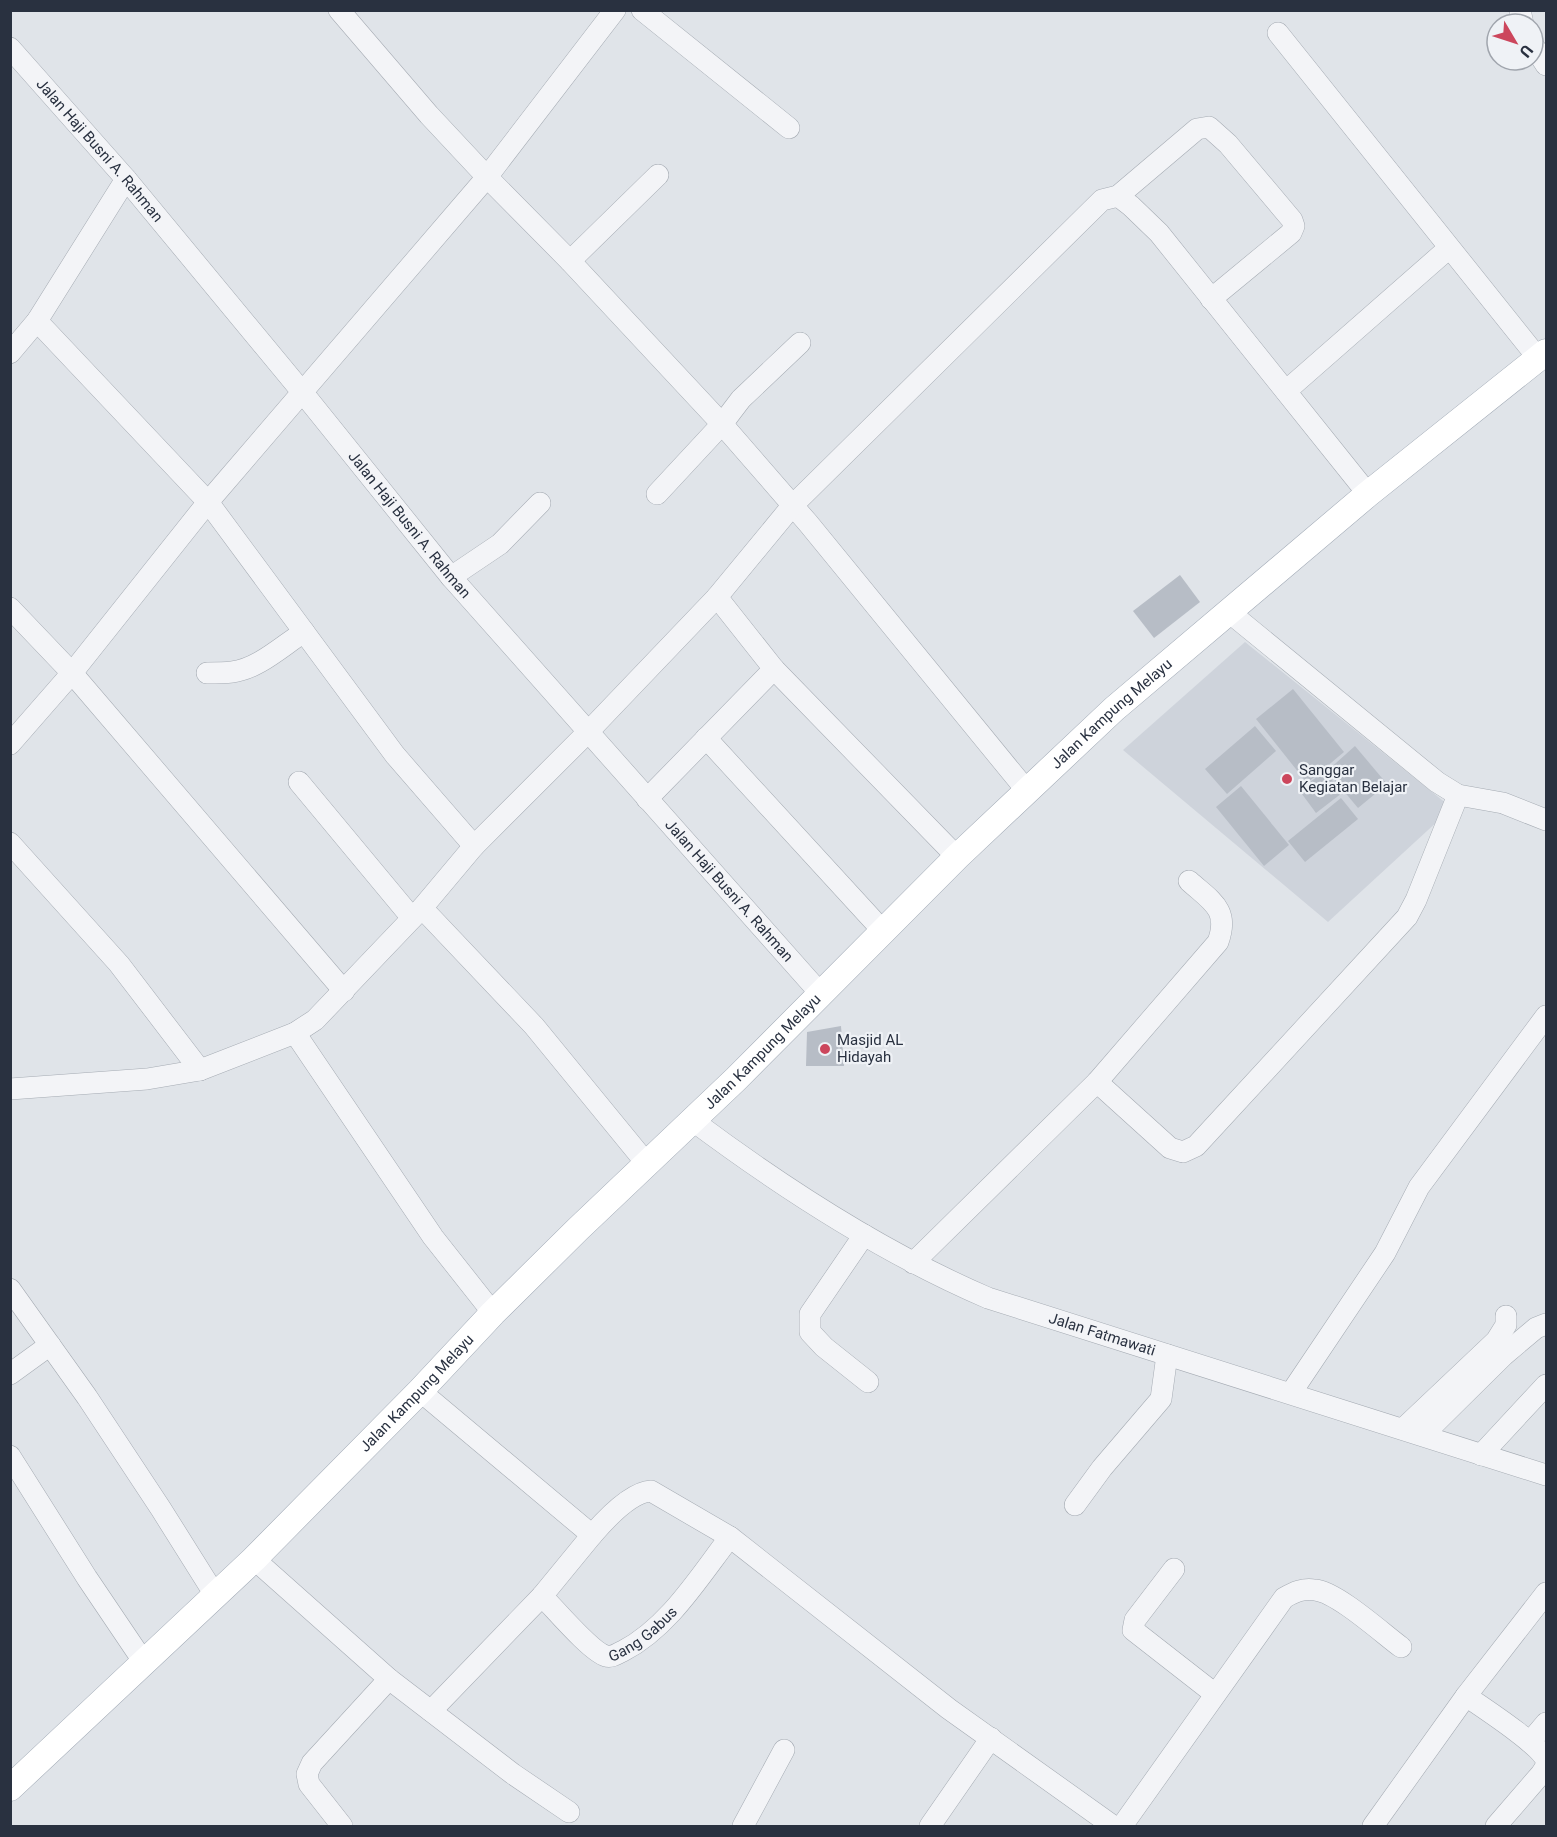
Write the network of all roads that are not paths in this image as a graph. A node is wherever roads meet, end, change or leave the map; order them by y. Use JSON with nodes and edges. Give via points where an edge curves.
{"nodes":[{"id":1,"x":339,"y":10,"type":"edge"},
{"id":2,"x":615,"y":10,"type":"edge"},
{"id":3,"x":642,"y":10,"type":"edge"},
{"id":4,"x":1278,"y":33,"type":"dead end"},
{"id":5,"x":10,"y":48,"type":"edge"},
{"id":6,"x":789,"y":128,"type":"dead end"},
{"id":7,"x":658,"y":175,"type":"dead end"},
{"id":8,"x":487,"y":177,"type":"junction"},
{"id":9,"x":126,"y":179,"type":"junction"},
{"id":10,"x":1118,"y":196,"type":"junction"},
{"id":11,"x":1449,"y":248,"type":"junction"},
{"id":12,"x":570,"y":261,"type":"junction"},
{"id":13,"x":1211,"y":299,"type":"junction"},
{"id":14,"x":38,"y":321,"type":"junction"},
{"id":15,"x":800,"y":343,"type":"dead end"},
{"id":16,"x":10,"y":353,"type":"edge"},
{"id":17,"x":1542,"y":355,"type":"edge"},
{"id":18,"x":1286,"y":392,"type":"junction"},
{"id":19,"x":303,"y":393,"type":"junction"},
{"id":20,"x":722,"y":424,"type":"junction"},
{"id":21,"x":657,"y":494,"type":"dead end"},
{"id":22,"x":1368,"y":494,"type":"junction"},
{"id":23,"x":208,"y":502,"type":"junction"},
{"id":24,"x":540,"y":503,"type":"dead end"},
{"id":25,"x":792,"y":506,"type":"junction"},
{"id":26,"x":451,"y":577,"type":"junction"},
{"id":27,"x":717,"y":597,"type":"junction"},
{"id":28,"x":10,"y":608,"type":"edge"},
{"id":29,"x":1229,"y":612,"type":"junction"},
{"id":30,"x":304,"y":632,"type":"junction"},
{"id":31,"x":774,"y":669,"type":"junction"},
{"id":32,"x":72,"y":673,"type":"junction"},
{"id":33,"x":207,"y":673,"type":"dead end"},
{"id":34,"x":588,"y":732,"type":"junction"},
{"id":35,"x":706,"y":738,"type":"junction"},
{"id":36,"x":10,"y":744,"type":"edge"},
{"id":37,"x":299,"y":782,"type":"dead end"},
{"id":38,"x":1027,"y":791,"type":"junction"},
{"id":39,"x":1458,"y":795,"type":"junction"},
{"id":40,"x":647,"y":799,"type":"junction"},
{"id":41,"x":1546,"y":820,"type":"edge"},
{"id":42,"x":10,"y":843,"type":"edge"},
{"id":43,"x":474,"y":846,"type":"junction"},
{"id":44,"x":957,"y":857,"type":"junction"},
{"id":45,"x":1189,"y":881,"type":"dead end"},
{"id":46,"x":417,"y":913,"type":"junction"},
{"id":47,"x":883,"y":931,"type":"junction"},
{"id":48,"x":344,"y":991,"type":"junction"},
{"id":49,"x":820,"y":993,"type":"junction"},
{"id":50,"x":1546,"y":1016,"type":"edge"},
{"id":51,"x":295,"y":1034,"type":"junction"},
{"id":52,"x":1539,"y":1040,"type":"edge"},
{"id":53,"x":200,"y":1070,"type":"junction"},
{"id":54,"x":1097,"y":1082,"type":"junction"},
{"id":55,"x":10,"y":1089,"type":"edge"},
{"id":56,"x":692,"y":1120,"type":"junction"},
{"id":57,"x":647,"y":1164,"type":"junction"},
{"id":58,"x":864,"y":1235,"type":"junction"},
{"id":59,"x":913,"y":1263,"type":"junction"},
{"id":60,"x":10,"y":1289,"type":"edge"},
{"id":61,"x":493,"y":1313,"type":"junction"},
{"id":62,"x":1506,"y":1316,"type":"dead end"},
{"id":63,"x":1546,"y":1324,"type":"edge"},
{"id":64,"x":50,"y":1345,"type":"junction"},
{"id":65,"x":1167,"y":1355,"type":"junction"},
{"id":66,"x":10,"y":1374,"type":"edge"},
{"id":67,"x":868,"y":1382,"type":"dead end"},
{"id":68,"x":1546,"y":1385,"type":"edge"},
{"id":69,"x":420,"y":1391,"type":"junction"},
{"id":70,"x":1291,"y":1393,"type":"junction"},
{"id":71,"x":1413,"y":1432,"type":"junction"},
{"id":72,"x":1481,"y":1455,"type":"junction"},
{"id":73,"x":10,"y":1456,"type":"edge"},
{"id":74,"x":1546,"y":1475,"type":"edge"},
{"id":75,"x":1075,"y":1505,"type":"dead end"},
{"id":76,"x":592,"y":1535,"type":"junction"},
{"id":77,"x":730,"y":1537,"type":"junction"},
{"id":78,"x":254,"y":1559,"type":"junction"},
{"id":79,"x":1174,"y":1569,"type":"dead end"},
{"id":80,"x":1546,"y":1593,"type":"edge"},
{"id":81,"x":215,"y":1595,"type":"junction"},
{"id":82,"x":542,"y":1596,"type":"junction"},
{"id":83,"x":1401,"y":1647,"type":"dead end"},
{"id":84,"x":143,"y":1661,"type":"junction"},
{"id":85,"x":389,"y":1678,"type":"junction"},
{"id":86,"x":1215,"y":1694,"type":"junction"},
{"id":87,"x":1466,"y":1696,"type":"junction"},
{"id":88,"x":431,"y":1711,"type":"junction"},
{"id":89,"x":1546,"y":1723,"type":"edge"},
{"id":90,"x":991,"y":1738,"type":"junction"},
{"id":91,"x":1530,"y":1742,"type":"junction"},
{"id":92,"x":784,"y":1750,"type":"dead end"},
{"id":93,"x":10,"y":1788,"type":"edge"},
{"id":94,"x":568,"y":1812,"type":"dead end"},
{"id":95,"x":342,"y":1827,"type":"edge"},
{"id":96,"x":743,"y":1827,"type":"edge"},
{"id":97,"x":930,"y":1827,"type":"edge"},
{"id":98,"x":1113,"y":1827,"type":"edge"},
{"id":99,"x":1122,"y":1827,"type":"edge"},
{"id":100,"x":1373,"y":1827,"type":"edge"},
{"id":101,"x":1496,"y":1827,"type":"edge"}],
"edges":[{"from":1,"to":8,"type":"street"},
{"from":2,"to":8,"type":"street"},
{"from":3,"to":6,"type":"street"},
{"from":4,"to":11,"type":"street"},
{"from":5,"to":9,"type":"street","name":"Jalan Haji Busni A. Rahman"},
{"from":7,"to":12,"type":"street"},
{"from":8,"to":12,"type":"street"},
{"from":8,"to":19,"type":"street"},
{"from":9,"to":14,"type":"street"},
{"from":9,"to":19,"type":"street","name":"Jalan Haji Busni A. Rahman"},
{"from":10,"to":13,"type":"street","via":[[1159,233]]},
{"from":10,"to":13,"type":"street","via":[[1197,129],[1209,127],[1228,144],[1294,226],[1291,233]]},
{"from":10,"to":25,"type":"street","via":[[1102,200]]},
{"from":11,"to":17,"type":"street"},
{"from":11,"to":18,"type":"street"},
{"from":12,"to":20,"type":"street"},
{"from":13,"to":18,"type":"street"},
{"from":14,"to":16,"type":"street"},
{"from":14,"to":23,"type":"street"},
{"from":15,"to":20,"type":"street","via":[[741,399]]},
{"from":17,"to":22,"type":"main road","name":"Jalan Kampung Melayu"},
{"from":18,"to":22,"type":"street"},
{"from":19,"to":23,"type":"street"},
{"from":19,"to":26,"type":"street","name":"Jalan Haji Busni A. Rahman"},
{"from":20,"to":21,"type":"street"},
{"from":20,"to":25,"type":"street"},
{"from":22,"to":29,"type":"main road","name":"Jalan Kampung Melayu"},
{"from":23,"to":30,"type":"street"},
{"from":23,"to":32,"type":"street"},
{"from":24,"to":26,"type":"street","via":[[500,544]]},
{"from":25,"to":27,"type":"street"},
{"from":25,"to":38,"type":"street"},
{"from":26,"to":34,"type":"street","name":"Jalan Haji Busni A. Rahman"},
{"from":27,"to":31,"type":"street"},
{"from":27,"to":34,"type":"street"},
{"from":28,"to":32,"type":"street"},
{"from":29,"to":38,"type":"main road","name":"Jalan Kampung Melayu","via":[[1113,709]]},
{"from":29,"to":39,"type":"street"},
{"from":30,"to":33,"type":"street","via":[[244,669]]},
{"from":30,"to":43,"type":"street","via":[[395,755]]},
{"from":31,"to":35,"type":"street"},
{"from":31,"to":44,"type":"street"},
{"from":32,"to":36,"type":"street"},
{"from":32,"to":48,"type":"street"},
{"from":34,"to":40,"type":"street","name":"Jalan Haji Busni A. Rahman"},
{"from":34,"to":43,"type":"street"},
{"from":35,"to":40,"type":"street"},
{"from":35,"to":47,"type":"street"},
{"from":37,"to":46,"type":"street"},
{"from":38,"to":44,"type":"main road","name":"Jalan Kampung Melayu"},
{"from":39,"to":41,"type":"street","via":[[1503,803]]},
{"from":39,"to":54,"type":"street","via":[[1407,917],[1196,1146],[1183,1152],[1170,1148]]},
{"from":40,"to":49,"type":"street","name":"Jalan Haji Busni A. Rahman"},
{"from":42,"to":53,"type":"street","via":[[119,964]]},
{"from":43,"to":46,"type":"street"},
{"from":44,"to":47,"type":"main road","name":"Jalan Kampung Melayu"},
{"from":45,"to":54,"type":"street","via":[[1216,906],[1221,916],[1223,928],[1218,942]]},
{"from":46,"to":48,"type":"street"},
{"from":46,"to":57,"type":"street","via":[[534,1026]]},
{"from":47,"to":49,"type":"main road","name":"Jalan Kampung Melayu"},
{"from":48,"to":51,"type":"street"},
{"from":49,"to":56,"type":"main road","name":"Jalan Kampung Melayu"},
{"from":50,"to":52,"type":"street"},
{"from":51,"to":53,"type":"street"},
{"from":51,"to":61,"type":"street","via":[[433,1237]]},
{"from":52,"to":70,"type":"street","via":[[1419,1187],[1385,1253]]},
{"from":53,"to":55,"type":"street","via":[[147,1079]]},
{"from":54,"to":59,"type":"street"},
{"from":56,"to":57,"type":"main road","name":"Jalan Kampung Melayu"},
{"from":56,"to":58,"type":"street","name":"Jalan Fatmawati","via":[[738,1155]]},
{"from":57,"to":61,"type":"main road","name":"Jalan Kampung Melayu"},
{"from":58,"to":59,"type":"street","name":"Jalan Fatmawati"},
{"from":58,"to":67,"type":"street","via":[[810,1314],[810,1332]]},
{"from":59,"to":65,"type":"street","name":"Jalan Fatmawati","via":[[988,1298]]},
{"from":60,"to":64,"type":"street"},
{"from":61,"to":69,"type":"main road","name":"Jalan Kampung Melayu"},
{"from":62,"to":71,"type":"street","via":[[1496,1341]]},
{"from":63,"to":71,"type":"street","via":[[1536,1328]]},
{"from":64,"to":66,"type":"street"},
{"from":64,"to":81,"type":"street","via":[[162,1509]]},
{"from":65,"to":70,"type":"street","name":"Jalan Fatmawati"},
{"from":65,"to":75,"type":"street","via":[[1161,1400]]},
{"from":68,"to":72,"type":"street"},
{"from":69,"to":76,"type":"street"},
{"from":69,"to":78,"type":"main road","name":"Jalan Kampung Melayu"},
{"from":70,"to":71,"type":"street","name":"Jalan Fatmawati"},
{"from":71,"to":72,"type":"street","name":"Jalan Fatmawati"},
{"from":72,"to":74,"type":"street","name":"Jalan Fatmawati"},
{"from":73,"to":84,"type":"street"},
{"from":76,"to":77,"type":"street","via":[[610,1515],[639,1494],[651,1491]]},
{"from":76,"to":82,"type":"street"},
{"from":77,"to":82,"type":"street","name":"Gang Gabus","via":[[656,1629],[613,1656],[606,1656],[591,1645]]},
{"from":77,"to":90,"type":"street"},
{"from":78,"to":81,"type":"main road","name":"Jalan Kampung Melayu"},
{"from":78,"to":85,"type":"street"},
{"from":79,"to":86,"type":"street","via":[[1135,1620],[1133,1630]]},
{"from":80,"to":87,"type":"street"},
{"from":81,"to":84,"type":"main road","name":"Jalan Kampung Melayu"},
{"from":82,"to":88,"type":"street"},
{"from":83,"to":86,"type":"street","via":[[1332,1596],[1317,1590],[1300,1590],[1284,1598]]},
{"from":84,"to":93,"type":"main road","name":"Jalan Kampung Melayu"},
{"from":85,"to":88,"type":"street"},
{"from":85,"to":95,"type":"street","via":[[312,1763],[307,1774],[309,1784]]},
{"from":86,"to":99,"type":"street"},
{"from":87,"to":91,"type":"street"},
{"from":87,"to":100,"type":"street"},
{"from":88,"to":94,"type":"street"},
{"from":89,"to":91,"type":"street"},
{"from":90,"to":97,"type":"street"},
{"from":90,"to":98,"type":"street"},
{"from":91,"to":101,"type":"street","via":[[1543,1754],[1545,1767]]},
{"from":92,"to":96,"type":"street"}]}
